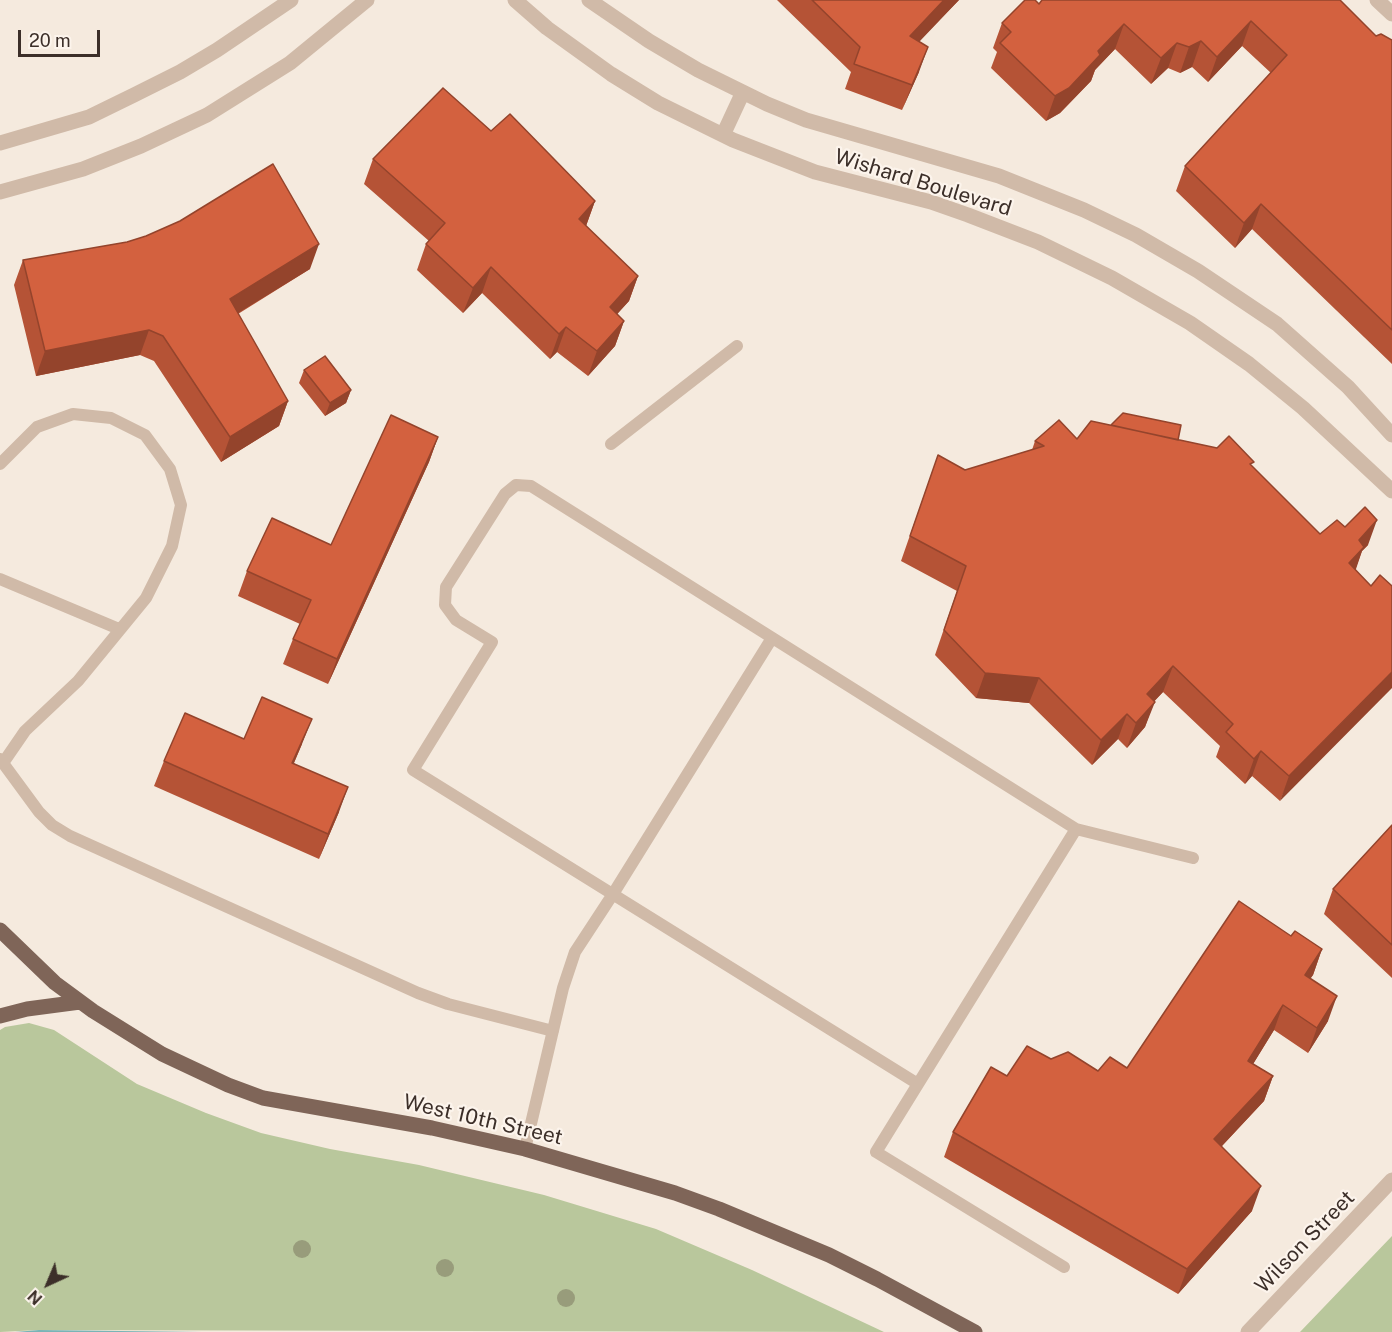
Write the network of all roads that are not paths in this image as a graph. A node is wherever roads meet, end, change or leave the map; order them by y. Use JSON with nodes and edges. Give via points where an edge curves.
{"nodes":[{"id":1,"x":291,"y":0,"type":"edge"},
{"id":2,"x":367,"y":0,"type":"edge"},
{"id":3,"x":515,"y":0,"type":"edge"},
{"id":4,"x":589,"y":0,"type":"edge"},
{"id":5,"x":1377,"y":0,"type":"edge"},
{"id":6,"x":1392,"y":14,"type":"edge"},
{"id":7,"x":743,"y":92,"type":"junction"},
{"id":8,"x":723,"y":135,"type":"junction"},
{"id":9,"x":0,"y":143,"type":"edge"},
{"id":10,"x":0,"y":192,"type":"edge"},
{"id":11,"x":737,"y":346,"type":"dead end"},
{"id":12,"x":1392,"y":435,"type":"edge"},
{"id":13,"x":611,"y":444,"type":"dead end"},
{"id":14,"x":0,"y":464,"type":"edge"},
{"id":15,"x":1392,"y":491,"type":"edge"},
{"id":16,"x":0,"y":579,"type":"edge"},
{"id":17,"x":119,"y":629,"type":"junction"},
{"id":18,"x":772,"y":638,"type":"junction"},
{"id":19,"x":1,"y":761,"type":"edge"},
{"id":20,"x":1076,"y":829,"type":"junction"},
{"id":21,"x":1193,"y":858,"type":"dead end"},
{"id":22,"x":613,"y":894,"type":"junction"},
{"id":23,"x":0,"y":930,"type":"edge"},
{"id":24,"x":80,"y":1002,"type":"junction"},
{"id":25,"x":0,"y":1016,"type":"edge"},
{"id":26,"x":553,"y":1032,"type":"junction"},
{"id":27,"x":918,"y":1084,"type":"junction"},
{"id":28,"x":525,"y":1149,"type":"junction"},
{"id":29,"x":1392,"y":1180,"type":"edge"},
{"id":30,"x":1064,"y":1267,"type":"dead end"},
{"id":31,"x":975,"y":1332,"type":"edge"},
{"id":32,"x":1248,"y":1332,"type":"edge"}],
"edges":[{"from":1,"to":9,"type":"street","via":[[217,51],[144,90],[88,117]]},
{"from":2,"to":10,"type":"street","via":[[290,63],[207,115],[83,169]]},
{"from":3,"to":8,"type":"street","name":"Wishard Boulevard","via":[[611,74]]},
{"from":4,"to":7,"type":"street","name":"Wishard Boulevard","via":[[648,41]]},
{"from":5,"to":6,"type":"street"},
{"from":7,"to":8,"type":"street"},
{"from":7,"to":12,"type":"street","name":"Wishard Boulevard","via":[[806,120],[999,176],[1136,235],[1277,324],[1348,387]]},
{"from":8,"to":15,"type":"street","name":"Wishard Boulevard","via":[[815,172],[968,215],[1038,242],[1112,278],[1249,363]]},
{"from":11,"to":13,"type":"lane"},
{"from":14,"to":17,"type":"lane","via":[[37,427],[73,414],[111,418],[145,435],[170,469],[181,506],[172,546],[146,598]]},
{"from":16,"to":17,"type":"lane"},
{"from":17,"to":19,"type":"lane","via":[[78,681],[25,731]]},
{"from":18,"to":20,"type":"lane"},
{"from":18,"to":22,"type":"lane"},
{"from":18,"to":22,"type":"lane","via":[[531,486],[516,485],[505,494],[475,540],[447,587],[445,605],[456,620],[492,642],[413,770]]},
{"from":19,"to":26,"type":"lane","via":[[52,825],[91,847],[418,993]]},
{"from":20,"to":21,"type":"lane"},
{"from":20,"to":27,"type":"lane"},
{"from":22,"to":26,"type":"lane","via":[[575,952]]},
{"from":22,"to":27,"type":"lane"},
{"from":23,"to":24,"type":"main road","name":"West 10th Street"},
{"from":24,"to":25,"type":"main road"},
{"from":24,"to":28,"type":"main road","name":"West 10th Street","via":[[170,1059],[244,1092]]},
{"from":26,"to":28,"type":"lane"},
{"from":27,"to":30,"type":"lane","via":[[876,1152]]},
{"from":28,"to":31,"type":"main road","name":"West 10th Street","via":[[675,1193],[773,1231],[877,1279]]},
{"from":29,"to":32,"type":"street","name":"Wilson Street"}]}
